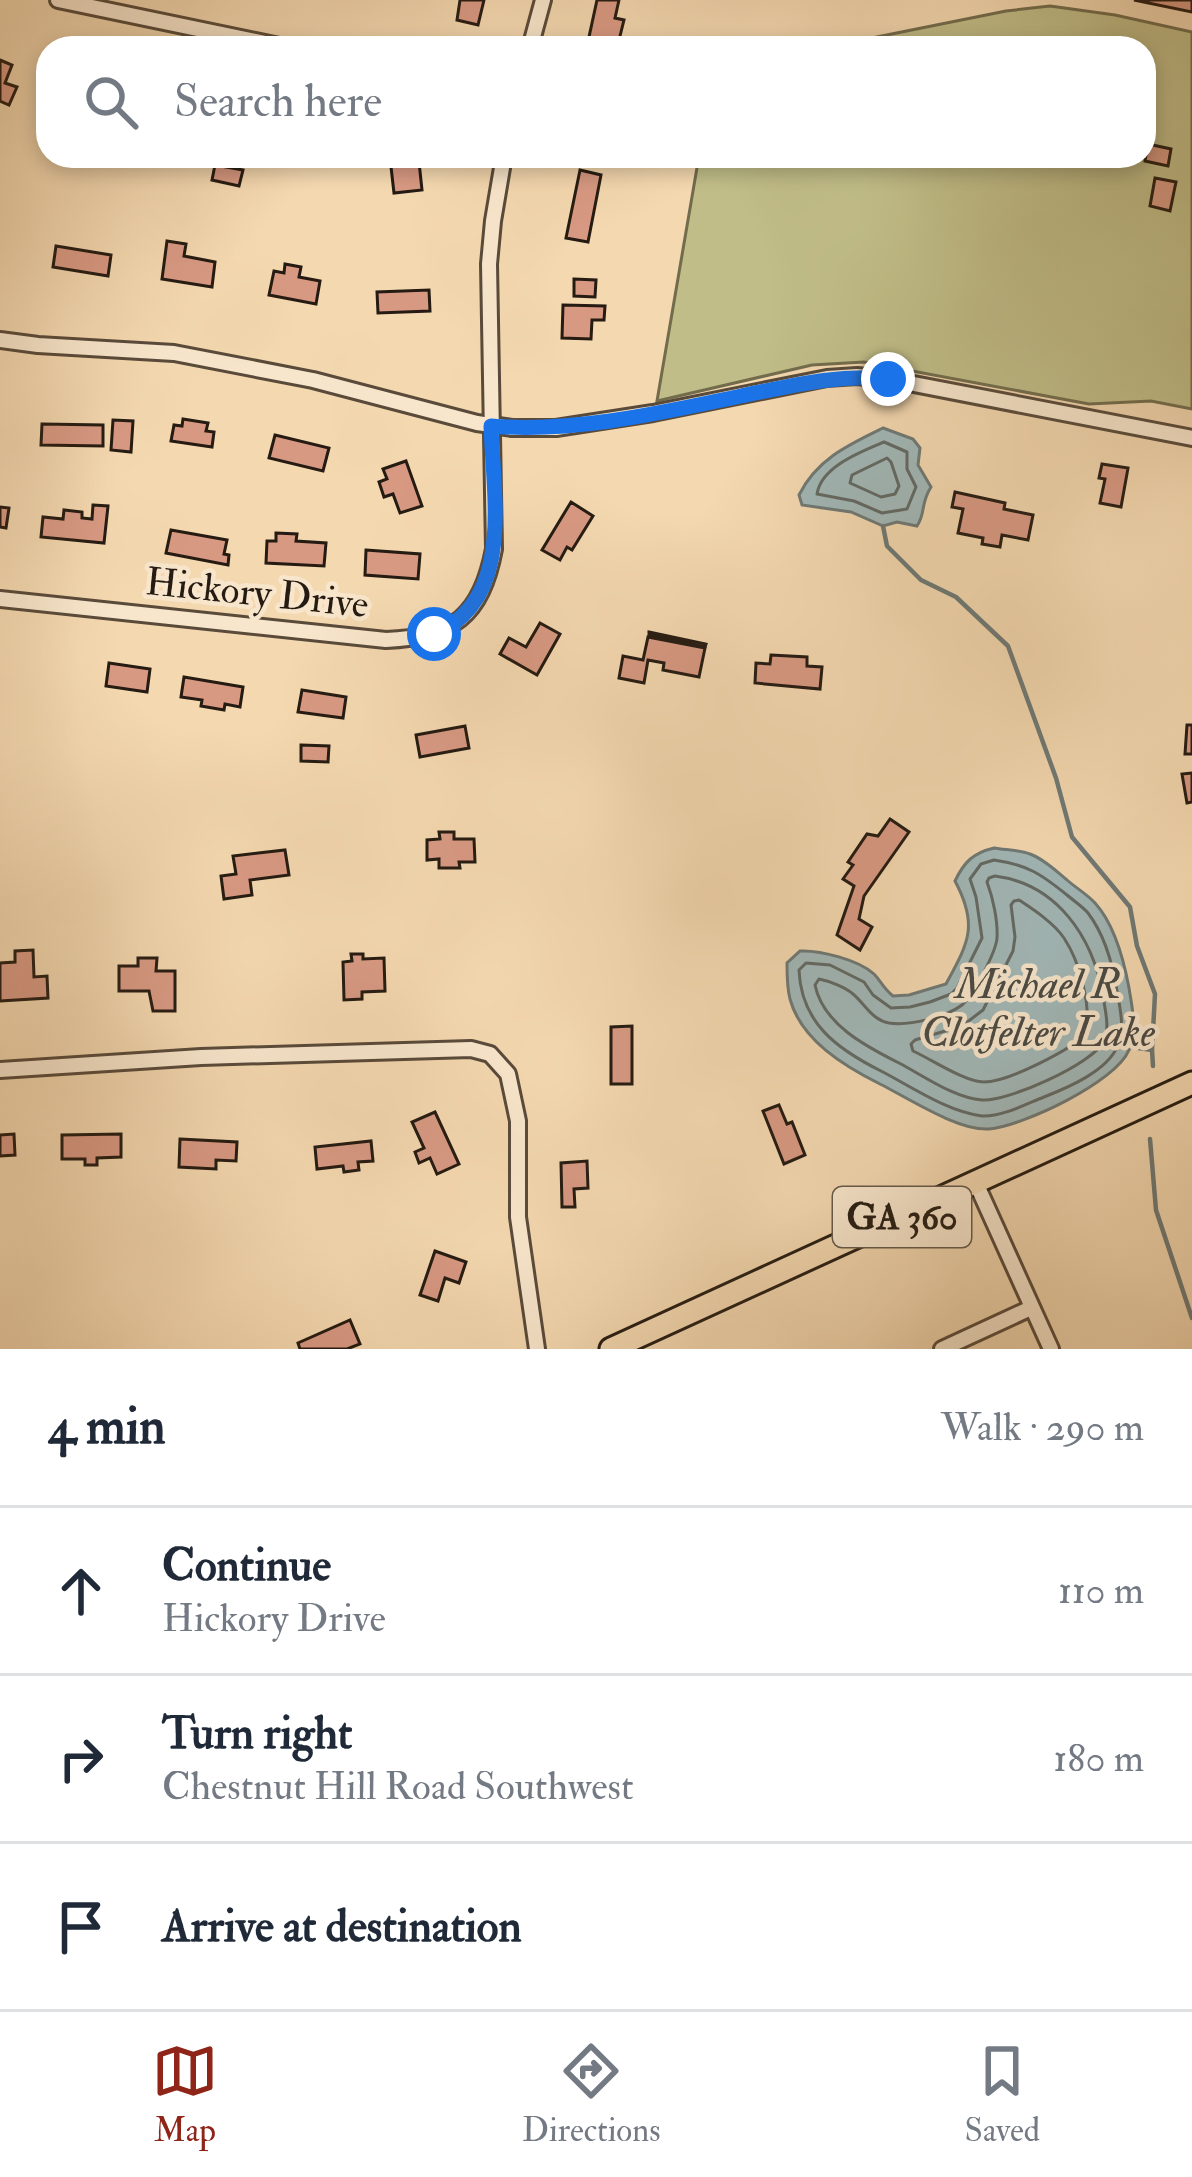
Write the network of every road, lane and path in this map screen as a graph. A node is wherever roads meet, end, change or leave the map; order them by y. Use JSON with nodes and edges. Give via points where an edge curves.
{"nodes":[{"id":1,"x":58,"y":0,"type":"edge"},
{"id":2,"x":543,"y":0,"type":"edge"},
{"id":3,"x":232,"y":36,"type":"edge"},
{"id":4,"x":533,"y":36,"type":"edge"},
{"id":5,"x":502,"y":168,"type":"edge"},
{"id":6,"x":0,"y":340,"type":"edge"},
{"id":7,"x":491,"y":426,"type":"junction"},
{"id":8,"x":1192,"y":438,"type":"edge"},
{"id":9,"x":0,"y":599,"type":"edge"},
{"id":10,"x":0,"y":1070,"type":"edge"},
{"id":11,"x":1192,"y":1083,"type":"edge"},
{"id":12,"x":976,"y":1183,"type":"junction"},
{"id":13,"x":1031,"y":1308,"type":"junction"},
{"id":14,"x":537,"y":1349,"type":"edge"},
{"id":15,"x":611,"y":1349,"type":"edge"},
{"id":16,"x":942,"y":1349,"type":"edge"},
{"id":17,"x":1051,"y":1349,"type":"edge"}],
"edges":[{"from":1,"to":3,"type":"street"},
{"from":2,"to":4,"type":"street"},
{"from":5,"to":7,"type":"street","name":"Hickory Drive","via":[[489,264]]},
{"from":6,"to":7,"type":"street","via":[[174,353]]},
{"from":7,"to":8,"type":"street","via":[[556,428],[857,376]]},
{"from":7,"to":9,"type":"street","name":"Hickory Drive","via":[[489,573],[466,613],[434,634],[386,640]]},
{"from":10,"to":14,"type":"street","via":[[201,1057],[490,1054],[508,1074],[518,1120],[518,1217]]},
{"from":11,"to":12,"type":"main road","number":"GA 360"},
{"from":12,"to":13,"type":"street"},
{"from":12,"to":15,"type":"main road","number":"GA 360"},
{"from":13,"to":16,"type":"street"},
{"from":13,"to":17,"type":"street"}]}
